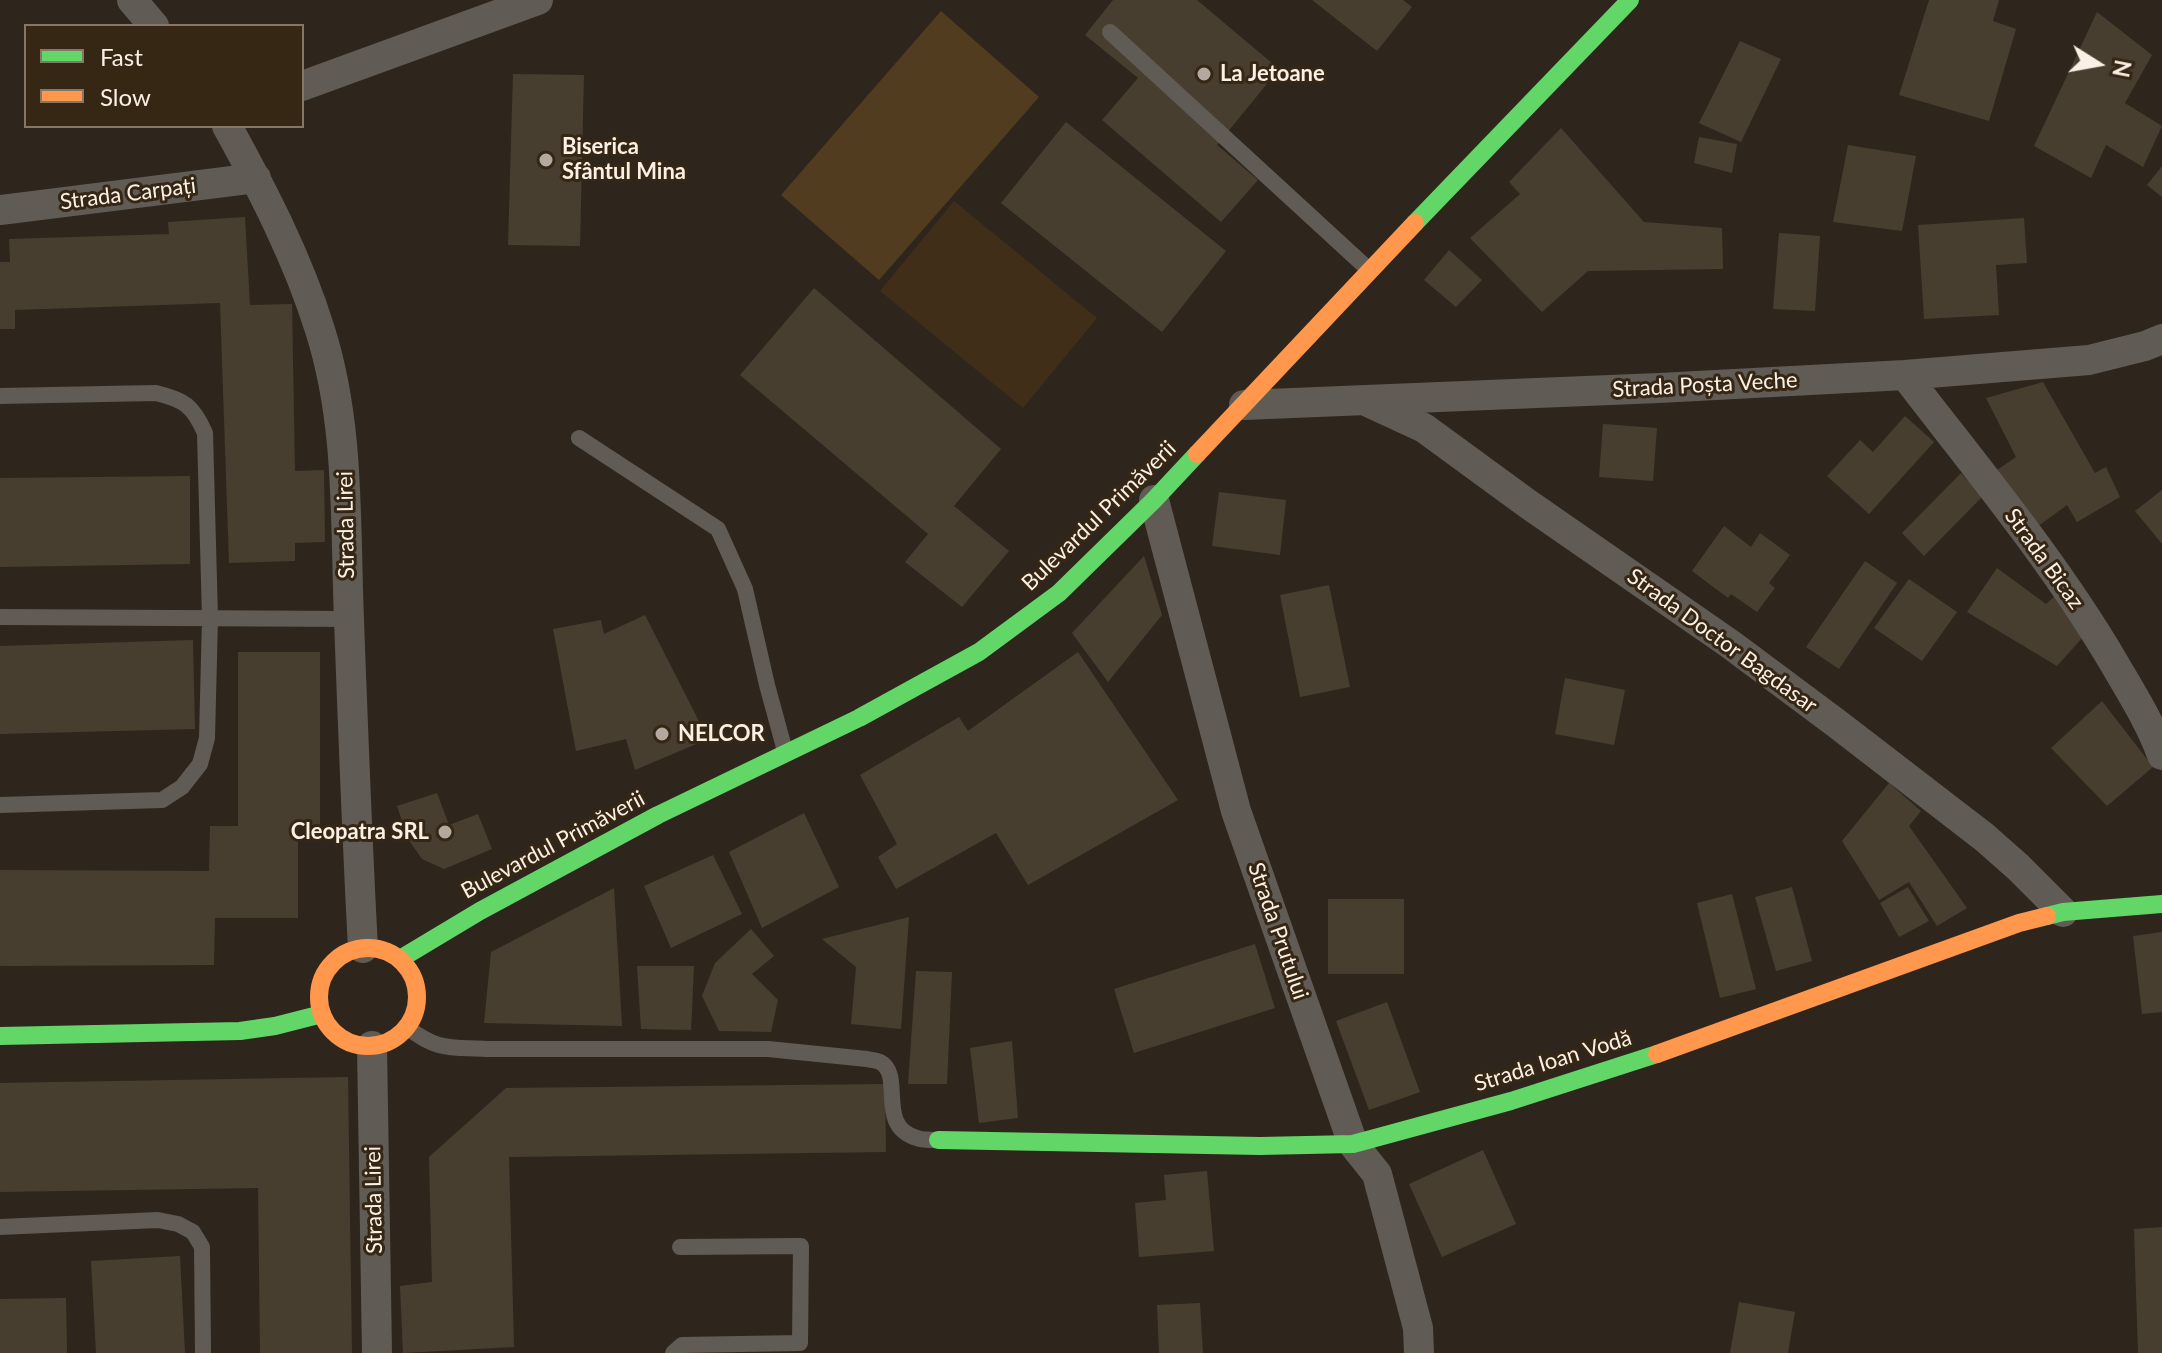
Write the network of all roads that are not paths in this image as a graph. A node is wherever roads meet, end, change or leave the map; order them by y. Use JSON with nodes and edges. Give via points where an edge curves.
{"nodes":[{"id":1,"x":132,"y":0,"type":"edge"},
{"id":2,"x":538,"y":0,"type":"edge"},
{"id":3,"x":1630,"y":0,"type":"edge"},
{"id":4,"x":152,"y":24,"type":"edge"},
{"id":5,"x":1110,"y":32,"type":"dead end"},
{"id":6,"x":304,"y":85,"type":"edge"},
{"id":7,"x":228,"y":128,"type":"edge"},
{"id":8,"x":256,"y":178,"type":"junction"},
{"id":9,"x":0,"y":210,"type":"edge"},
{"id":10,"x":1369,"y":271,"type":"junction"},
{"id":11,"x":2162,"y":339,"type":"edge"},
{"id":12,"x":1905,"y":375,"type":"junction"},
{"id":13,"x":0,"y":396,"type":"edge"},
{"id":14,"x":1360,"y":399,"type":"junction"},
{"id":15,"x":1244,"y":405,"type":"junction"},
{"id":16,"x":579,"y":438,"type":"dead end"},
{"id":17,"x":1154,"y":500,"type":"junction"},
{"id":18,"x":0,"y":617,"type":"edge"},
{"id":19,"x":210,"y":618,"type":"junction"},
{"id":20,"x":349,"y":619,"type":"junction"},
{"id":21,"x":786,"y":754,"type":"junction"},
{"id":22,"x":2162,"y":755,"type":"edge"},
{"id":23,"x":0,"y":805,"type":"edge"},
{"id":24,"x":2162,"y":904,"type":"edge"},
{"id":25,"x":2063,"y":912,"type":"junction"},
{"id":26,"x":363,"y":948,"type":"junction"},
{"id":27,"x":400,"y":959,"type":"junction"},
{"id":28,"x":322,"y":1014,"type":"junction"},
{"id":29,"x":407,"y":1027,"type":"junction"},
{"id":30,"x":0,"y":1036,"type":"edge"},
{"id":31,"x":372,"y":1046,"type":"junction"},
{"id":32,"x":938,"y":1140,"type":"joint"},
{"id":33,"x":1353,"y":1144,"type":"junction"},
{"id":34,"x":0,"y":1227,"type":"edge"},
{"id":35,"x":680,"y":1247,"type":"dead end"},
{"id":36,"x":203,"y":1353,"type":"edge"},
{"id":37,"x":377,"y":1353,"type":"edge"},
{"id":38,"x":673,"y":1353,"type":"edge"},
{"id":39,"x":1419,"y":1353,"type":"edge"}],
"edges":[{"from":1,"to":4,"type":"street"},
{"from":2,"to":6,"type":"street"},
{"from":3,"to":10,"type":"main road","name":"Bulevardul Primăverii"},
{"from":5,"to":10,"type":"lane"},
{"from":7,"to":8,"type":"street","name":"Strada Lirei"},
{"from":8,"to":9,"type":"street","name":"Strada Carpați"},
{"from":8,"to":20,"type":"street","name":"Strada Lirei","via":[[293,257],[334,386],[345,457]]},
{"from":10,"to":15,"type":"main road","name":"Bulevardul Primăverii"},
{"from":11,"to":12,"type":"street","name":"Strada Poșta Veche","via":[[2089,360]]},
{"from":12,"to":14,"type":"street","name":"Strada Poșta Veche"},
{"from":12,"to":22,"type":"street","name":"Strada Bicaz","via":[[2054,569],[2152,728]]},
{"from":13,"to":19,"type":"lane","via":[[156,393],[179,398],[196,412],[205,433]]},
{"from":14,"to":15,"type":"street","name":"Strada Poșta Veche"},
{"from":14,"to":25,"type":"street","name":"Strada Doctor Bagdasar","via":[[1424,428],[1730,644],[1984,837]]},
{"from":15,"to":17,"type":"main road","name":"Bulevardul Primăverii"},
{"from":16,"to":21,"type":"lane","via":[[718,529],[745,589]]},
{"from":17,"to":21,"type":"main road","name":"Bulevardul Primăverii","via":[[1059,593],[979,652]]},
{"from":17,"to":33,"type":"street","name":"Strada Prutului","via":[[1236,811]]},
{"from":18,"to":19,"type":"lane"},
{"from":19,"to":20,"type":"lane"},
{"from":19,"to":23,"type":"lane","via":[[207,738],[200,764],[182,787],[162,800]]},
{"from":20,"to":26,"type":"street","name":"Strada Lirei"},
{"from":21,"to":27,"type":"main road","name":"Bulevardul Primăverii","via":[[658,815]]},
{"from":24,"to":25,"type":"main road","name":"Strada Ioan Vodă"},
{"from":25,"to":33,"type":"main road","name":"Strada Ioan Vodă","via":[[2019,923],[1631,1063]]},
{"from":26,"to":27,"type":"main road"},
{"from":26,"to":28,"type":"main road","via":[[336,959],[327,971],[319,999]]},
{"from":27,"to":29,"type":"main road","via":[[411,970],[418,999]]},
{"from":28,"to":30,"type":"main road","via":[[240,1031]]},
{"from":28,"to":31,"type":"main road","via":[[347,1042]]},
{"from":29,"to":31,"type":"main road","via":[[398,1037]]},
{"from":29,"to":32,"type":"lane","via":[[440,1047],[768,1049],[867,1059],[881,1062],[890,1072],[892,1112],[899,1127],[915,1138]]},
{"from":31,"to":37,"type":"street","name":"Strada Lirei"},
{"from":32,"to":33,"type":"main road","name":"Strada Ioan Vodă"},
{"from":33,"to":39,"type":"street","name":"Strada Prutului","via":[[1377,1174],[1418,1328]]},
{"from":34,"to":36,"type":"lane","via":[[158,1220],[193,1232],[202,1247]]},
{"from":35,"to":38,"type":"lane","via":[[801,1246],[800,1343],[682,1345]]}]}
